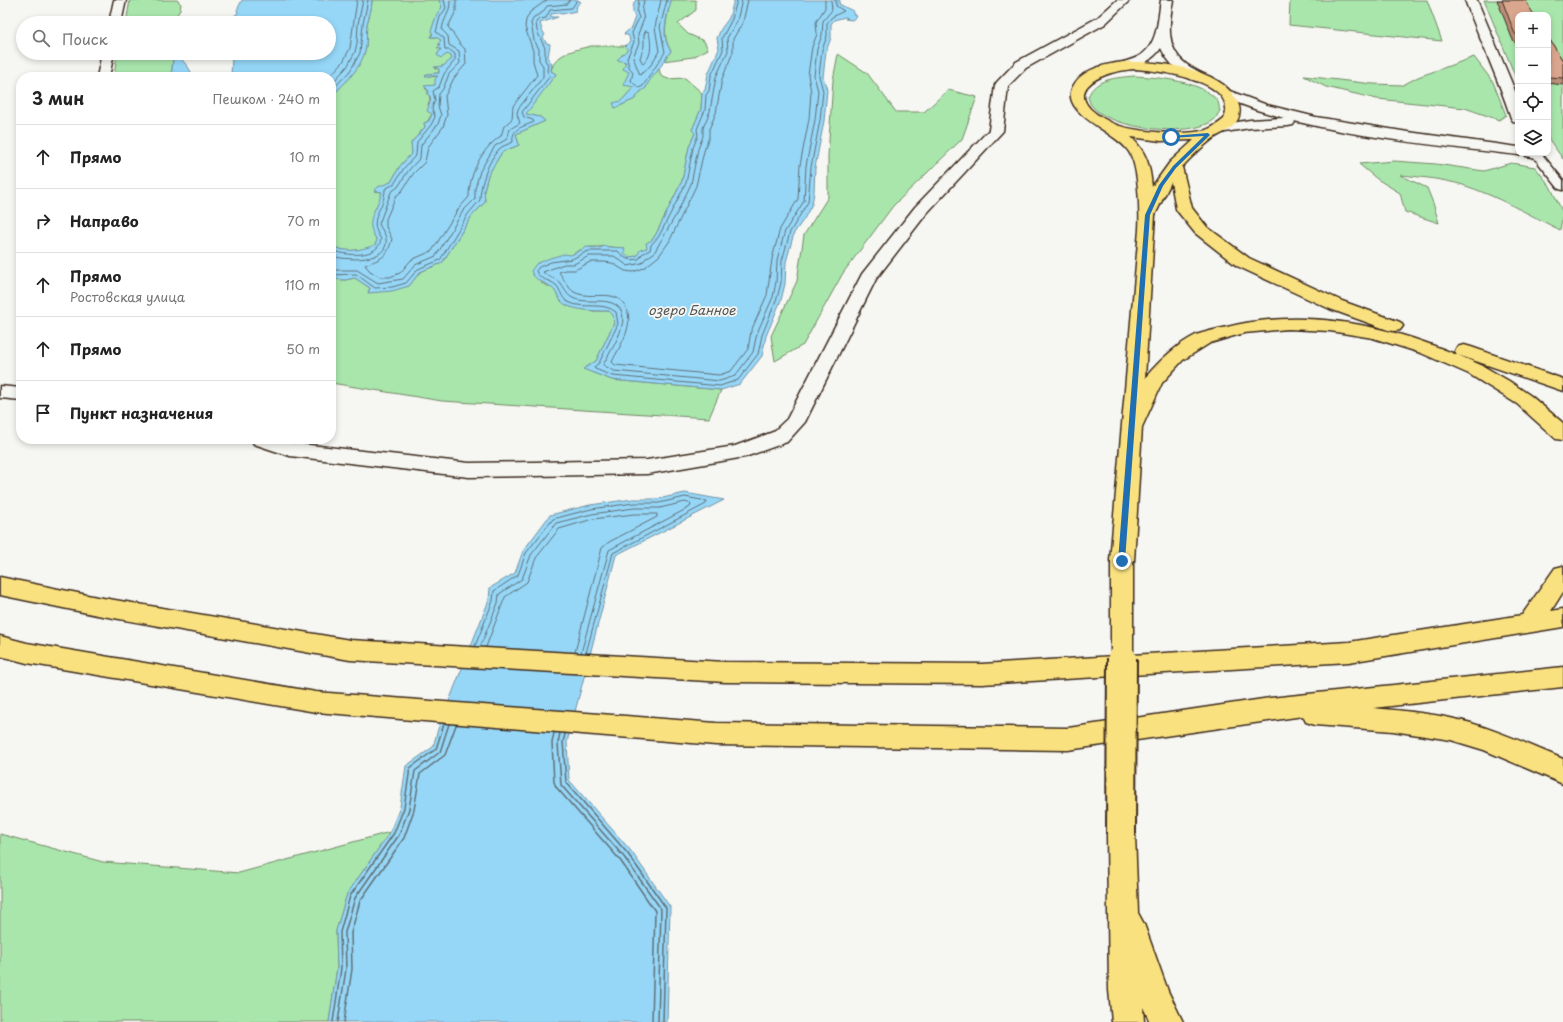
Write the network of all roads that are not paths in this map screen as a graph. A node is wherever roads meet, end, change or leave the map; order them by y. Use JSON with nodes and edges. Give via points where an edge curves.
{"nodes":[{"id":1,"x":120,"y":0,"type":"edge"},
{"id":2,"x":1124,"y":0,"type":"edge"},
{"id":3,"x":1167,"y":0,"type":"edge"},
{"id":4,"x":1471,"y":0,"type":"edge"},
{"id":5,"x":117,"y":16,"type":"edge"},
{"id":6,"x":1162,"y":28,"type":"junction"},
{"id":7,"x":107,"y":60,"type":"edge"},
{"id":8,"x":1125,"y":66,"type":"junction"},
{"id":9,"x":104,"y":72,"type":"edge"},
{"id":10,"x":1200,"y":78,"type":"junction"},
{"id":11,"x":1227,"y":94,"type":"junction"},
{"id":12,"x":1515,"y":109,"type":"edge"},
{"id":13,"x":1311,"y":122,"type":"junction"},
{"id":14,"x":1108,"y":125,"type":"junction"},
{"id":15,"x":1214,"y":132,"type":"junction"},
{"id":16,"x":1515,"y":151,"type":"edge"},
{"id":17,"x":1537,"y":156,"type":"edge"},
{"id":18,"x":1175,"y":167,"type":"junction"},
{"id":19,"x":1563,"y":187,"type":"edge"},
{"id":20,"x":1147,"y":215,"type":"junction"},
{"id":21,"x":1563,"y":385,"type":"edge"},
{"id":22,"x":0,"y":392,"type":"edge"},
{"id":23,"x":16,"y":394,"type":"edge"},
{"id":24,"x":1132,"y":427,"type":"junction"},
{"id":25,"x":1563,"y":434,"type":"edge"},
{"id":26,"x":276,"y":444,"type":"edge"},
{"id":27,"x":1563,"y":574,"type":"edge"},
{"id":28,"x":0,"y":586,"type":"edge"},
{"id":29,"x":1563,"y":618,"type":"edge"},
{"id":30,"x":1530,"y":623,"type":"junction"},
{"id":31,"x":0,"y":646,"type":"edge"},
{"id":32,"x":1563,"y":677,"type":"edge"},
{"id":33,"x":1270,"y":709,"type":"junction"},
{"id":34,"x":1563,"y":772,"type":"edge"},
{"id":35,"x":1122,"y":906,"type":"junction"},
{"id":36,"x":1128,"y":1022,"type":"edge"},
{"id":37,"x":1166,"y":1022,"type":"edge"}],
"edges":[{"from":1,"to":5,"type":"street"},
{"from":2,"to":26,"type":"street","via":[[1101,21],[1021,65],[1002,85],[996,130],[921,210],[868,278],[795,422],[780,437],[738,452],[647,467],[469,470],[290,449]]},
{"from":3,"to":6,"type":"street"},
{"from":4,"to":12,"type":"street"},
{"from":6,"to":8,"type":"street","via":[[1155,49],[1148,57]]},
{"from":6,"to":10,"type":"street","via":[[1169,53],[1183,68]]},
{"from":7,"to":9,"type":"street"},
{"from":8,"to":10,"type":"main road","via":[[1155,67]]},
{"from":8,"to":14,"type":"main road","via":[[1090,75],[1078,91],[1080,105]]},
{"from":10,"to":11,"type":"main road"},
{"from":11,"to":13,"type":"street","via":[[1270,111]]},
{"from":11,"to":15,"type":"main road","via":[[1234,112],[1229,122]]},
{"from":13,"to":15,"type":"street","via":[[1279,121]]},
{"from":13,"to":16,"type":"street"},
{"from":14,"to":15,"type":"main road","via":[[1150,136],[1189,136]]},
{"from":14,"to":20,"type":"main road","via":[[1134,147],[1140,158]]},
{"from":15,"to":18,"type":"main road"},
{"from":17,"to":19,"type":"lane"},
{"from":18,"to":20,"type":"main road","via":[[1161,186]]},
{"from":18,"to":21,"type":"main road","via":[[1184,209],[1201,230],[1244,262],[1336,305]]},
{"from":20,"to":24,"type":"main road"},
{"from":22,"to":23,"type":"street"},
{"from":24,"to":25,"type":"main road","via":[[1153,381],[1176,356],[1204,339],[1243,328],[1288,324],[1330,326],[1375,333],[1428,349],[1476,370],[1502,385],[1524,400]]},
{"from":24,"to":35,"type":"main road","bridge":true,"via":[[1122,561]]},
{"from":27,"to":30,"type":"main road"},
{"from":28,"to":30,"type":"main road","via":[[96,606],[350,650],[725,672],[982,674],[1317,654],[1349,652]]},
{"from":29,"to":30,"type":"main road"},
{"from":31,"to":33,"type":"main road","via":[[27,653],[316,702],[716,734],[1068,739]]},
{"from":32,"to":33,"type":"main road"},
{"from":33,"to":34,"type":"main road","via":[[1418,724],[1469,734],[1510,747]]},
{"from":35,"to":36,"type":"main road"},
{"from":35,"to":37,"type":"main road"}]}
